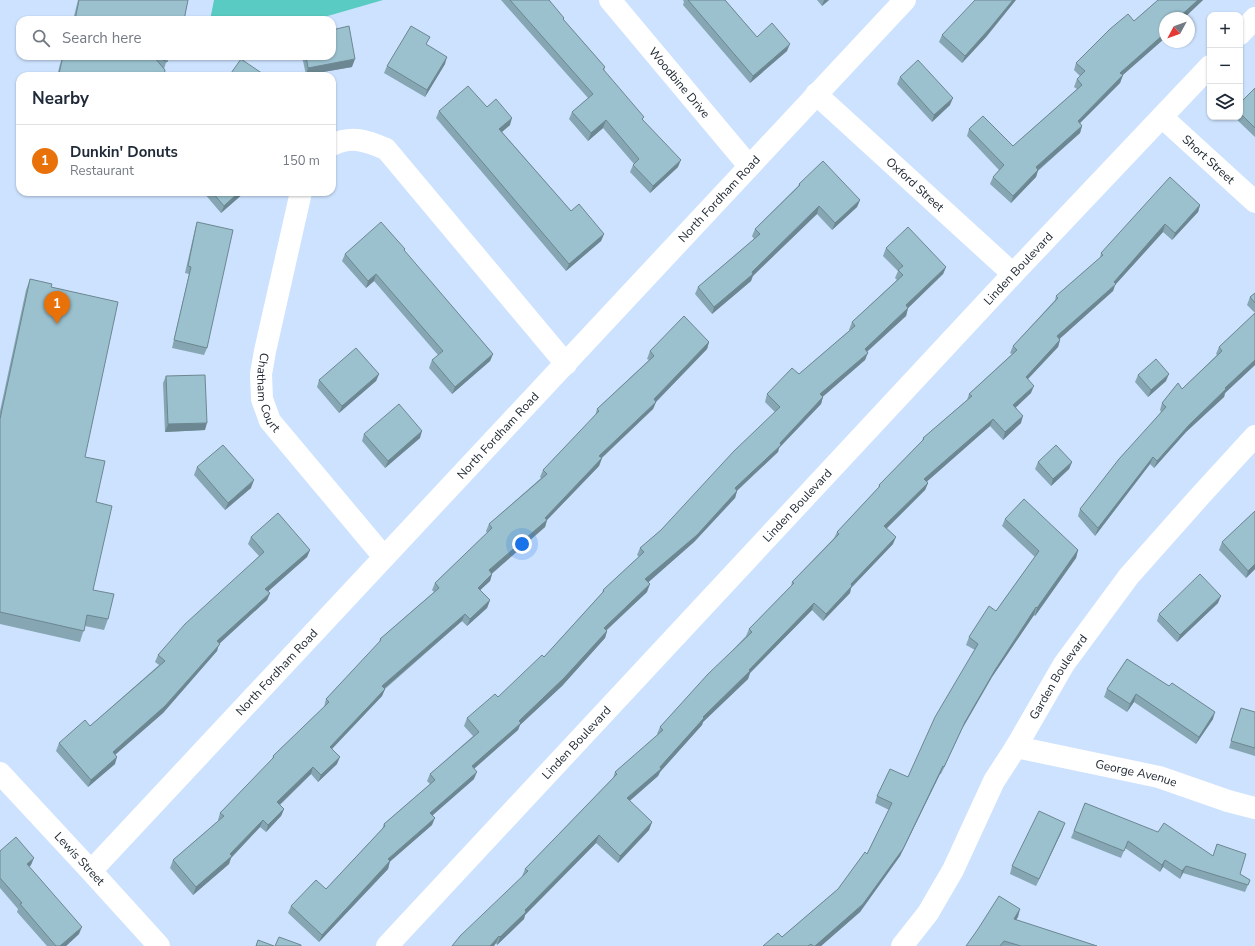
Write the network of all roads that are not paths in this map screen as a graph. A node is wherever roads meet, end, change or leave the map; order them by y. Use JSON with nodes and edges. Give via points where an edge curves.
{"nodes":[{"id":1,"x":610,"y":0,"type":"edge"},
{"id":2,"x":905,"y":0,"type":"edge"},
{"id":3,"x":1255,"y":18,"type":"edge"},
{"id":4,"x":1243,"y":31,"type":"edge"},
{"id":5,"x":1207,"y":69,"type":"edge"},
{"id":6,"x":816,"y":94,"type":"junction"},
{"id":7,"x":1162,"y":117,"type":"junction"},
{"id":8,"x":336,"y":144,"type":"edge"},
{"id":9,"x":749,"y":166,"type":"junction"},
{"id":10,"x":300,"y":196,"type":"edge"},
{"id":11,"x":1255,"y":202,"type":"edge"},
{"id":12,"x":1013,"y":274,"type":"junction"},
{"id":13,"x":566,"y":364,"type":"junction"},
{"id":14,"x":1255,"y":436,"type":"edge"},
{"id":15,"x":384,"y":558,"type":"junction"},
{"id":16,"x":1016,"y":747,"type":"junction"},
{"id":17,"x":0,"y":773,"type":"edge"},
{"id":18,"x":1255,"y":808,"type":"edge"},
{"id":19,"x":91,"y":871,"type":"junction"},
{"id":20,"x":159,"y":946,"type":"edge"},
{"id":21,"x":387,"y":946,"type":"edge"},
{"id":22,"x":902,"y":946,"type":"edge"}],
"edges":[{"from":1,"to":9,"type":"street","name":"Woodbine Drive"},
{"from":2,"to":6,"type":"street","name":"North Fordham Road"},
{"from":3,"to":4,"type":"street"},
{"from":5,"to":7,"type":"street","name":"Linden Boulevard"},
{"from":6,"to":9,"type":"street","name":"North Fordham Road"},
{"from":6,"to":12,"type":"street","name":"Oxford Street"},
{"from":7,"to":11,"type":"street","name":"Short Street"},
{"from":7,"to":12,"type":"street","name":"Linden Boulevard"},
{"from":8,"to":13,"type":"street","via":[[350,139],[366,140],[386,149]]},
{"from":9,"to":13,"type":"street","name":"North Fordham Road"},
{"from":10,"to":15,"type":"street","name":"Chatham Court","via":[[265,351],[261,374],[262,399],[270,421]]},
{"from":12,"to":21,"type":"street","name":"Linden Boulevard"},
{"from":13,"to":15,"type":"street","name":"North Fordham Road"},
{"from":14,"to":16,"type":"street","name":"Garden Boulevard","via":[[1129,576],[1064,664]]},
{"from":15,"to":19,"type":"street","name":"North Fordham Road"},
{"from":16,"to":18,"type":"street","name":"George Avenue","via":[[1158,777]]},
{"from":16,"to":22,"type":"street","name":"Garden Boulevard","via":[[994,781],[953,870],[928,913]]},
{"from":17,"to":19,"type":"street","name":"Lewis Street"},
{"from":19,"to":20,"type":"street","name":"Lewis Street"}]}
